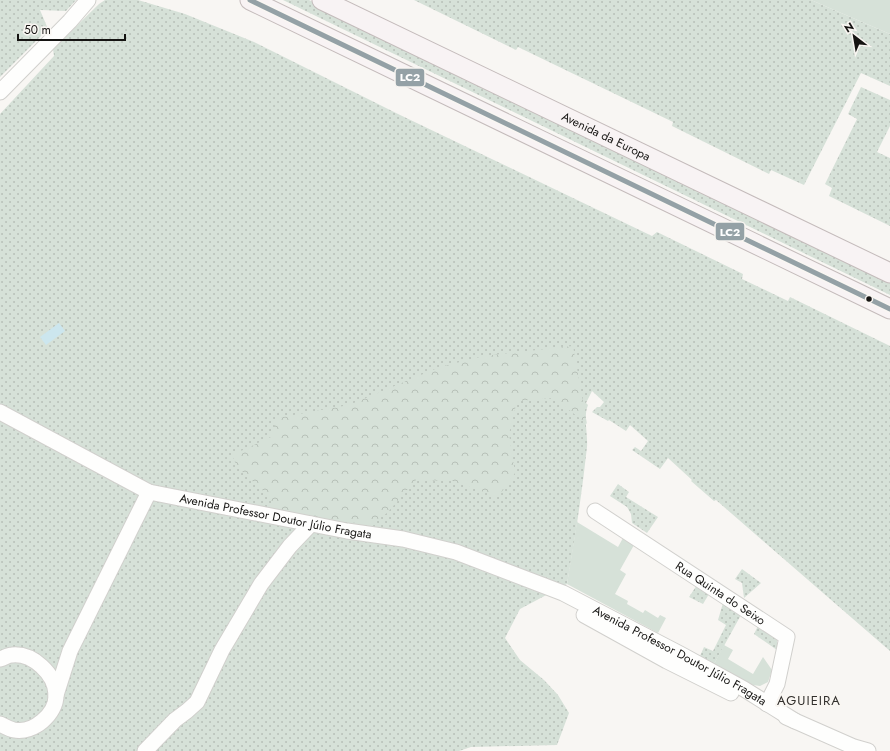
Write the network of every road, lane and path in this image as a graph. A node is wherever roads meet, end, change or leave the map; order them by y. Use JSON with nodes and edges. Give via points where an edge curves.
{"nodes":[{"id":1,"x":88,"y":0,"type":"edge"},
{"id":2,"x":99,"y":0,"type":"edge"},
{"id":3,"x":250,"y":0,"type":"edge"},
{"id":4,"x":322,"y":0,"type":"edge"},
{"id":5,"x":70,"y":21,"type":"junction"},
{"id":6,"x":0,"y":92,"type":"edge"},
{"id":7,"x":890,"y":273,"type":"edge"},
{"id":8,"x":890,"y":309,"type":"edge"},
{"id":9,"x":0,"y":412,"type":"edge"},
{"id":10,"x":149,"y":492,"type":"junction"},
{"id":11,"x":595,"y":511,"type":"dead end"},
{"id":12,"x":311,"y":524,"type":"junction"},
{"id":13,"x":563,"y":593,"type":"junction"},
{"id":14,"x":70,"y":651,"type":"junction"},
{"id":15,"x":0,"y":659,"type":"edge"},
{"id":16,"x":41,"y":665,"type":"junction"},
{"id":17,"x":56,"y":695,"type":"junction"},
{"id":18,"x":767,"y":704,"type":"junction"},
{"id":19,"x":795,"y":721,"type":"junction"},
{"id":20,"x":0,"y":724,"type":"edge"},
{"id":21,"x":145,"y":751,"type":"edge"},
{"id":22,"x":868,"y":751,"type":"edge"}],
"edges":[{"from":1,"to":5,"type":"street"},
{"from":2,"to":5,"type":"street"},
{"from":3,"to":8,"type":"main road"},
{"from":4,"to":7,"type":"main road","name":"Avenida da Europa"},
{"from":5,"to":6,"type":"street"},
{"from":9,"to":10,"type":"street","name":"Avenida Professor Doutor Júlio Fragata"},
{"from":10,"to":12,"type":"street","name":"Avenida Professor Doutor Júlio Fragata"},
{"from":10,"to":14,"type":"street"},
{"from":11,"to":18,"type":"street","name":"Rua Quinta do Seixo","via":[[787,637],[777,684]]},
{"from":12,"to":13,"type":"street","name":"Avenida Professor Doutor Júlio Fragata","via":[[403,539],[456,552]]},
{"from":12,"to":21,"type":"street","via":[[290,546],[262,584],[222,650],[197,702]]},
{"from":13,"to":18,"type":"street","name":"Avenida Professor Doutor Júlio Fragata","via":[[682,655]]},
{"from":13,"to":19,"type":"street","name":"Avenida Professor Doutor Júlio Fragata","via":[[583,615],[740,698]]},
{"from":14,"to":16,"type":"street","via":[[55,662]]},
{"from":14,"to":17,"type":"street"},
{"from":15,"to":16,"type":"street","via":[[12,655],[21,656]]},
{"from":16,"to":17,"type":"street","via":[[54,684]]},
{"from":17,"to":20,"type":"street","via":[[53,707],[38,725],[15,730]]},
{"from":18,"to":19,"type":"street","name":"Avenida Professor Doutor Júlio Fragata"},
{"from":19,"to":22,"type":"street","name":"Avenida Professor Doutor Júlio Fragata"}]}
